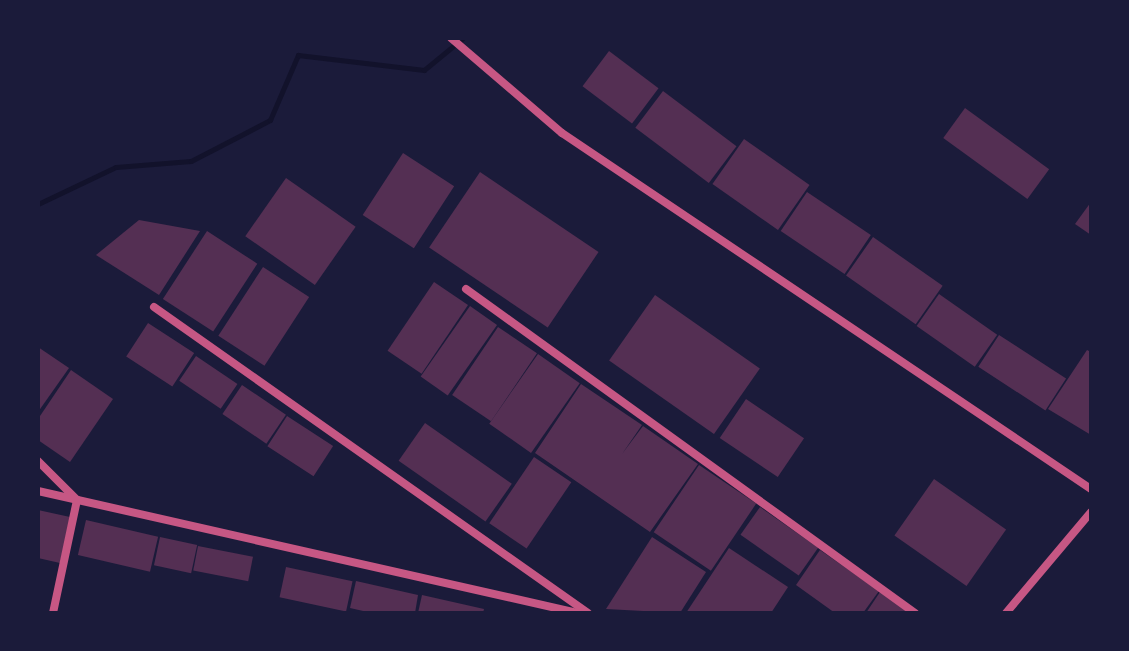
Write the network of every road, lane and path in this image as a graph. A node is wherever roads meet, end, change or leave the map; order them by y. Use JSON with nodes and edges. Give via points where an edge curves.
{"nodes":[{"id":1,"x":451,"y":38,"type":"edge"},
{"id":2,"x":466,"y":289,"type":"dead end"},
{"id":3,"x":154,"y":307,"type":"dead end"},
{"id":4,"x":38,"y":461,"type":"edge"},
{"id":5,"x":1091,"y":489,"type":"edge"},
{"id":6,"x":38,"y":491,"type":"edge"},
{"id":7,"x":77,"y":500,"type":"junction"},
{"id":8,"x":1091,"y":512,"type":"edge"},
{"id":9,"x":53,"y":613,"type":"edge"},
{"id":10,"x":578,"y":613,"type":"edge"},
{"id":11,"x":588,"y":613,"type":"edge"},
{"id":12,"x":915,"y":613,"type":"edge"},
{"id":13,"x":1006,"y":613,"type":"edge"}],
"edges":[{"from":1,"to":5,"type":"street","via":[[562,133]]},
{"from":2,"to":12,"type":"street"},
{"from":3,"to":11,"type":"street"},
{"from":4,"to":7,"type":"street"},
{"from":6,"to":7,"type":"street"},
{"from":7,"to":9,"type":"street"},
{"from":7,"to":10,"type":"street"},
{"from":8,"to":13,"type":"street"}]}
